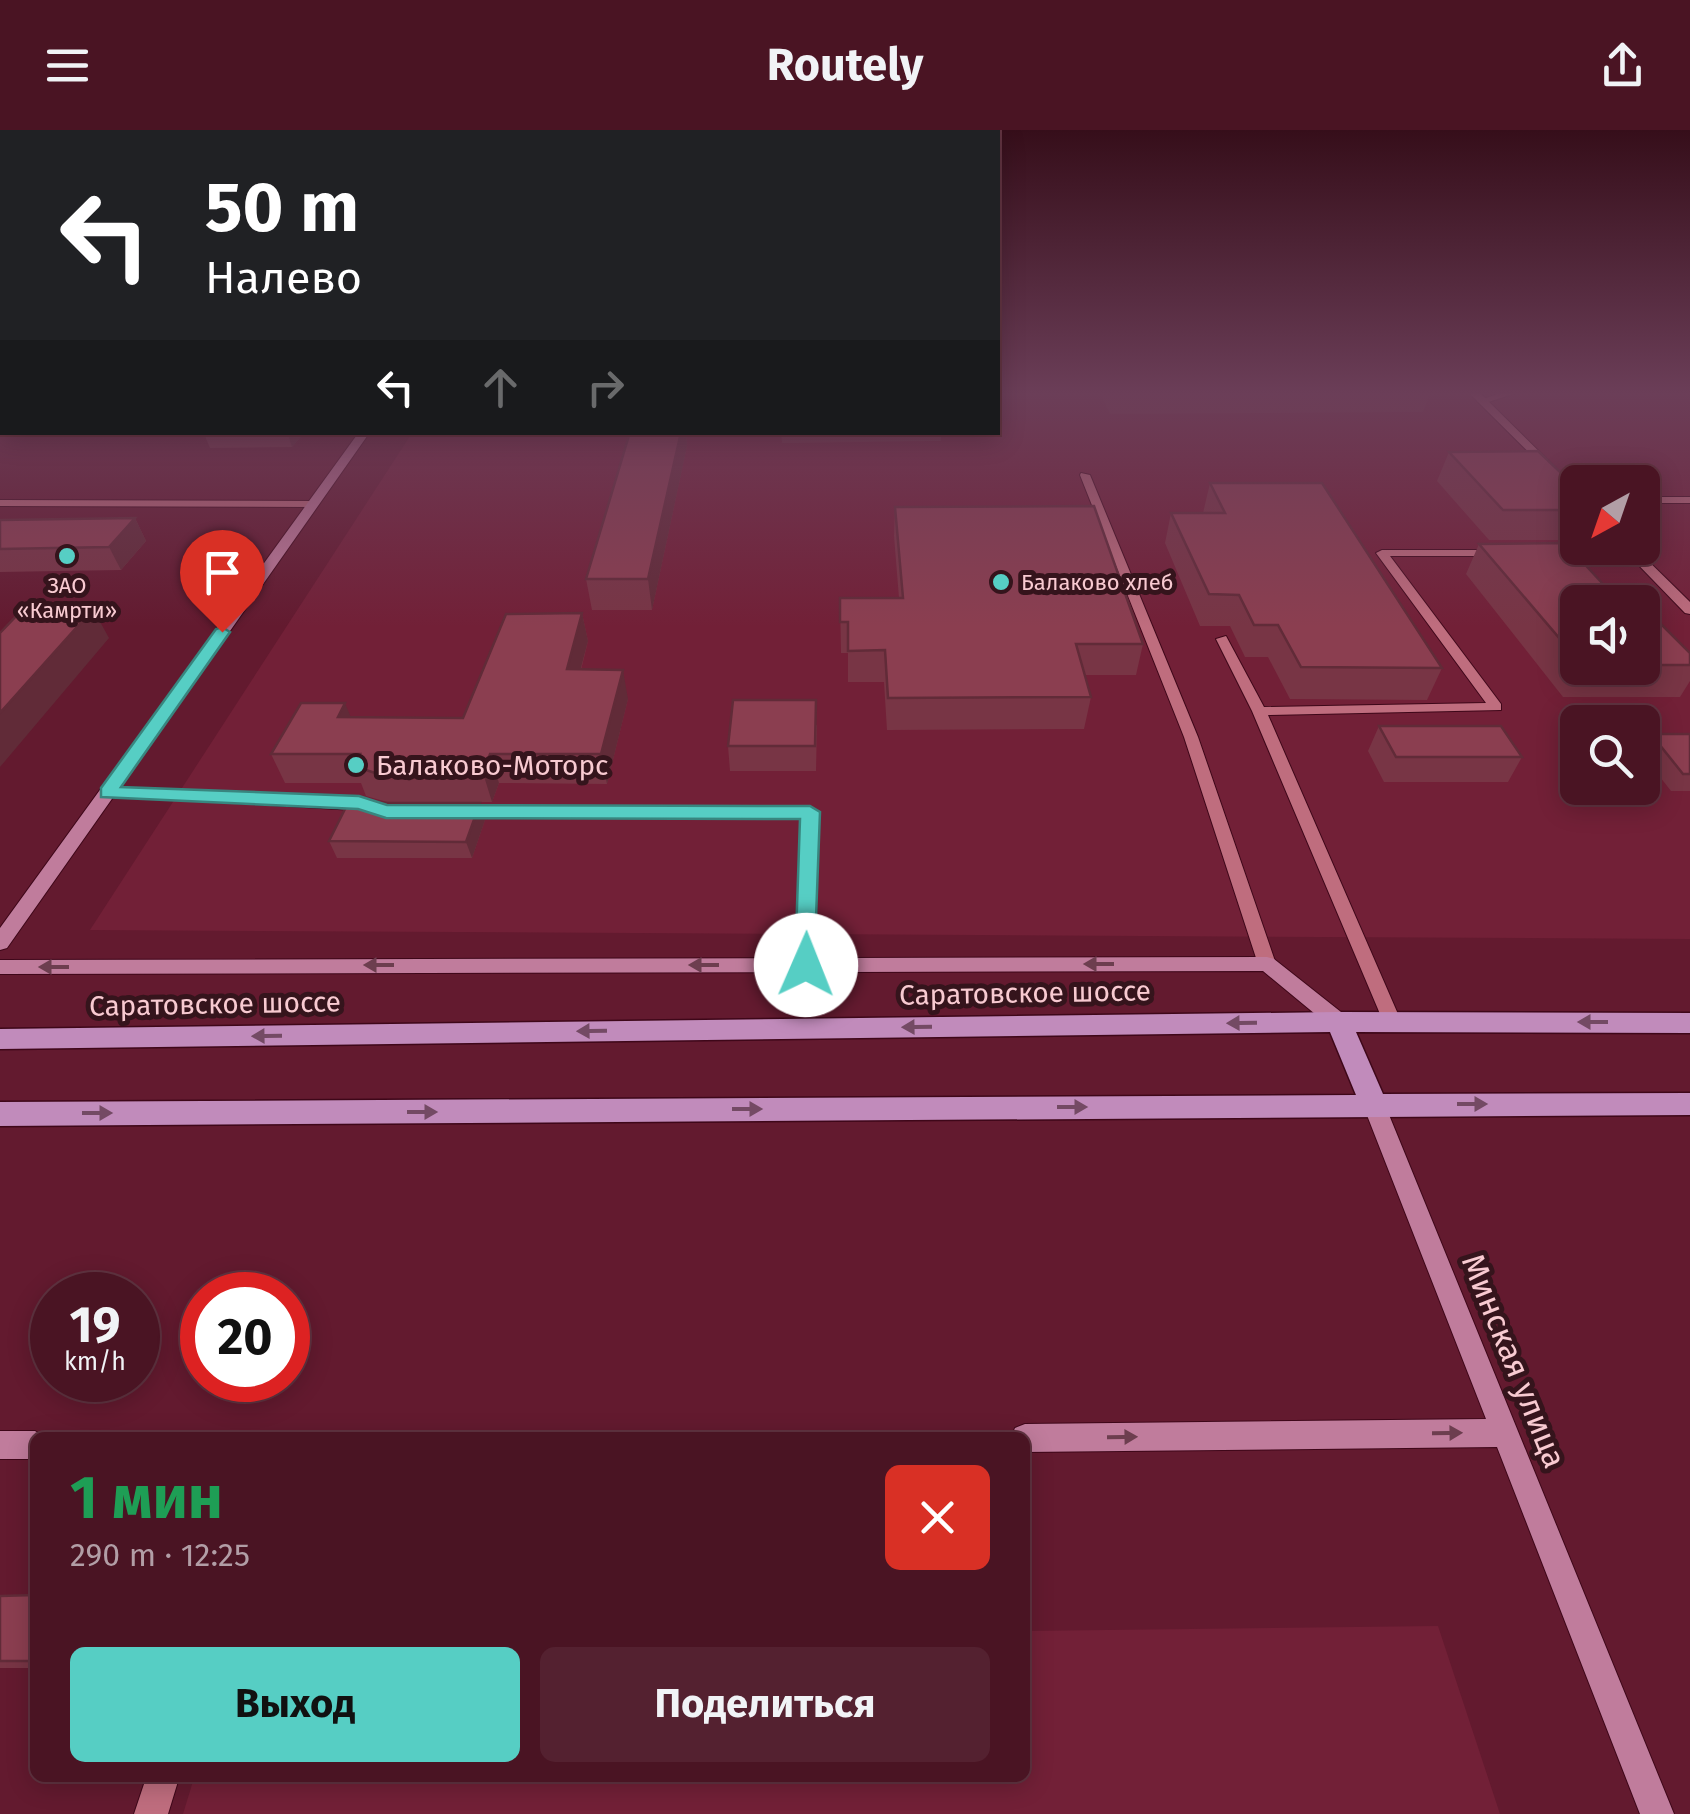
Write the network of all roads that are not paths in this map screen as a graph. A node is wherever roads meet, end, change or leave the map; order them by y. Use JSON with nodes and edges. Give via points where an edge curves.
{"nodes":[{"id":1,"x":338,"y":470,"type":"edge"},
{"id":2,"x":1085,"y":474,"type":"dead end"},
{"id":3,"x":1660,"y":500,"type":"edge"},
{"id":4,"x":1690,"y":500,"type":"edge"},
{"id":5,"x":0,"y":504,"type":"edge"},
{"id":6,"x":314,"y":504,"type":"junction"},
{"id":7,"x":1520,"y":553,"type":"edge"},
{"id":8,"x":1645,"y":565,"type":"edge"},
{"id":9,"x":1690,"y":610,"type":"edge"},
{"id":10,"x":1222,"y":639,"type":"dead end"},
{"id":11,"x":1259,"y":710,"type":"junction"},
{"id":12,"x":108,"y":792,"type":"junction"},
{"id":13,"x":386,"y":811,"type":"edge"},
{"id":14,"x":443,"y":812,"type":"edge"},
{"id":15,"x":0,"y":943,"type":"edge"},
{"id":16,"x":1267,"y":964,"type":"junction"},
{"id":17,"x":806,"y":965,"type":"junction"},
{"id":18,"x":0,"y":967,"type":"edge"},
{"id":19,"x":1392,"y":1021,"type":"junction"},
{"id":20,"x":1340,"y":1022,"type":"junction"},
{"id":21,"x":1690,"y":1023,"type":"edge"},
{"id":22,"x":0,"y":1039,"type":"edge"},
{"id":23,"x":1690,"y":1104,"type":"edge"},
{"id":24,"x":1374,"y":1105,"type":"junction"},
{"id":25,"x":0,"y":1114,"type":"edge"},
{"id":26,"x":1505,"y":1433,"type":"junction"},
{"id":27,"x":1030,"y":1438,"type":"edge"},
{"id":28,"x":0,"y":1445,"type":"edge"},
{"id":29,"x":30,"y":1445,"type":"edge"},
{"id":30,"x":163,"y":1782,"type":"edge"},
{"id":31,"x":151,"y":1814,"type":"edge"},
{"id":32,"x":1657,"y":1814,"type":"edge"}],
"edges":[{"from":1,"to":6,"type":"main road"},
{"from":2,"to":16,"type":"lane","via":[[1192,737]]},
{"from":3,"to":4,"type":"lane"},
{"from":5,"to":6,"type":"lane"},
{"from":6,"to":12,"type":"main road"},
{"from":7,"to":11,"type":"lane","via":[[1382,553],[1496,707]]},
{"from":8,"to":9,"type":"street"},
{"from":10,"to":11,"type":"lane"},
{"from":11,"to":19,"type":"lane"},
{"from":12,"to":13,"type":"lane","via":[[359,802]]},
{"from":12,"to":15,"type":"main road"},
{"from":14,"to":17,"type":"lane","via":[[810,812]]},
{"from":16,"to":17,"type":"main road","one_way":true},
{"from":16,"to":20,"type":"main road","name":"Минская улица"},
{"from":17,"to":18,"type":"main road","one_way":true},
{"from":19,"to":20,"type":"main road","name":"Саратовское шоссе"},
{"from":21,"to":19,"type":"main road","name":"Саратовское шоссе","one_way":true},
{"from":20,"to":22,"type":"main road","name":"Саратовское шоссе","one_way":true},
{"from":20,"to":24,"type":"main road","name":"Минская улица"},
{"from":24,"to":23,"type":"main road","one_way":true},
{"from":25,"to":24,"type":"main road","one_way":true},
{"from":24,"to":26,"type":"main road","name":"Минская улица"},
{"from":27,"to":26,"type":"main road","one_way":true},
{"from":26,"to":32,"type":"main road","name":"Минская улица"},
{"from":28,"to":29,"type":"main road"},
{"from":30,"to":31,"type":"street"}]}
